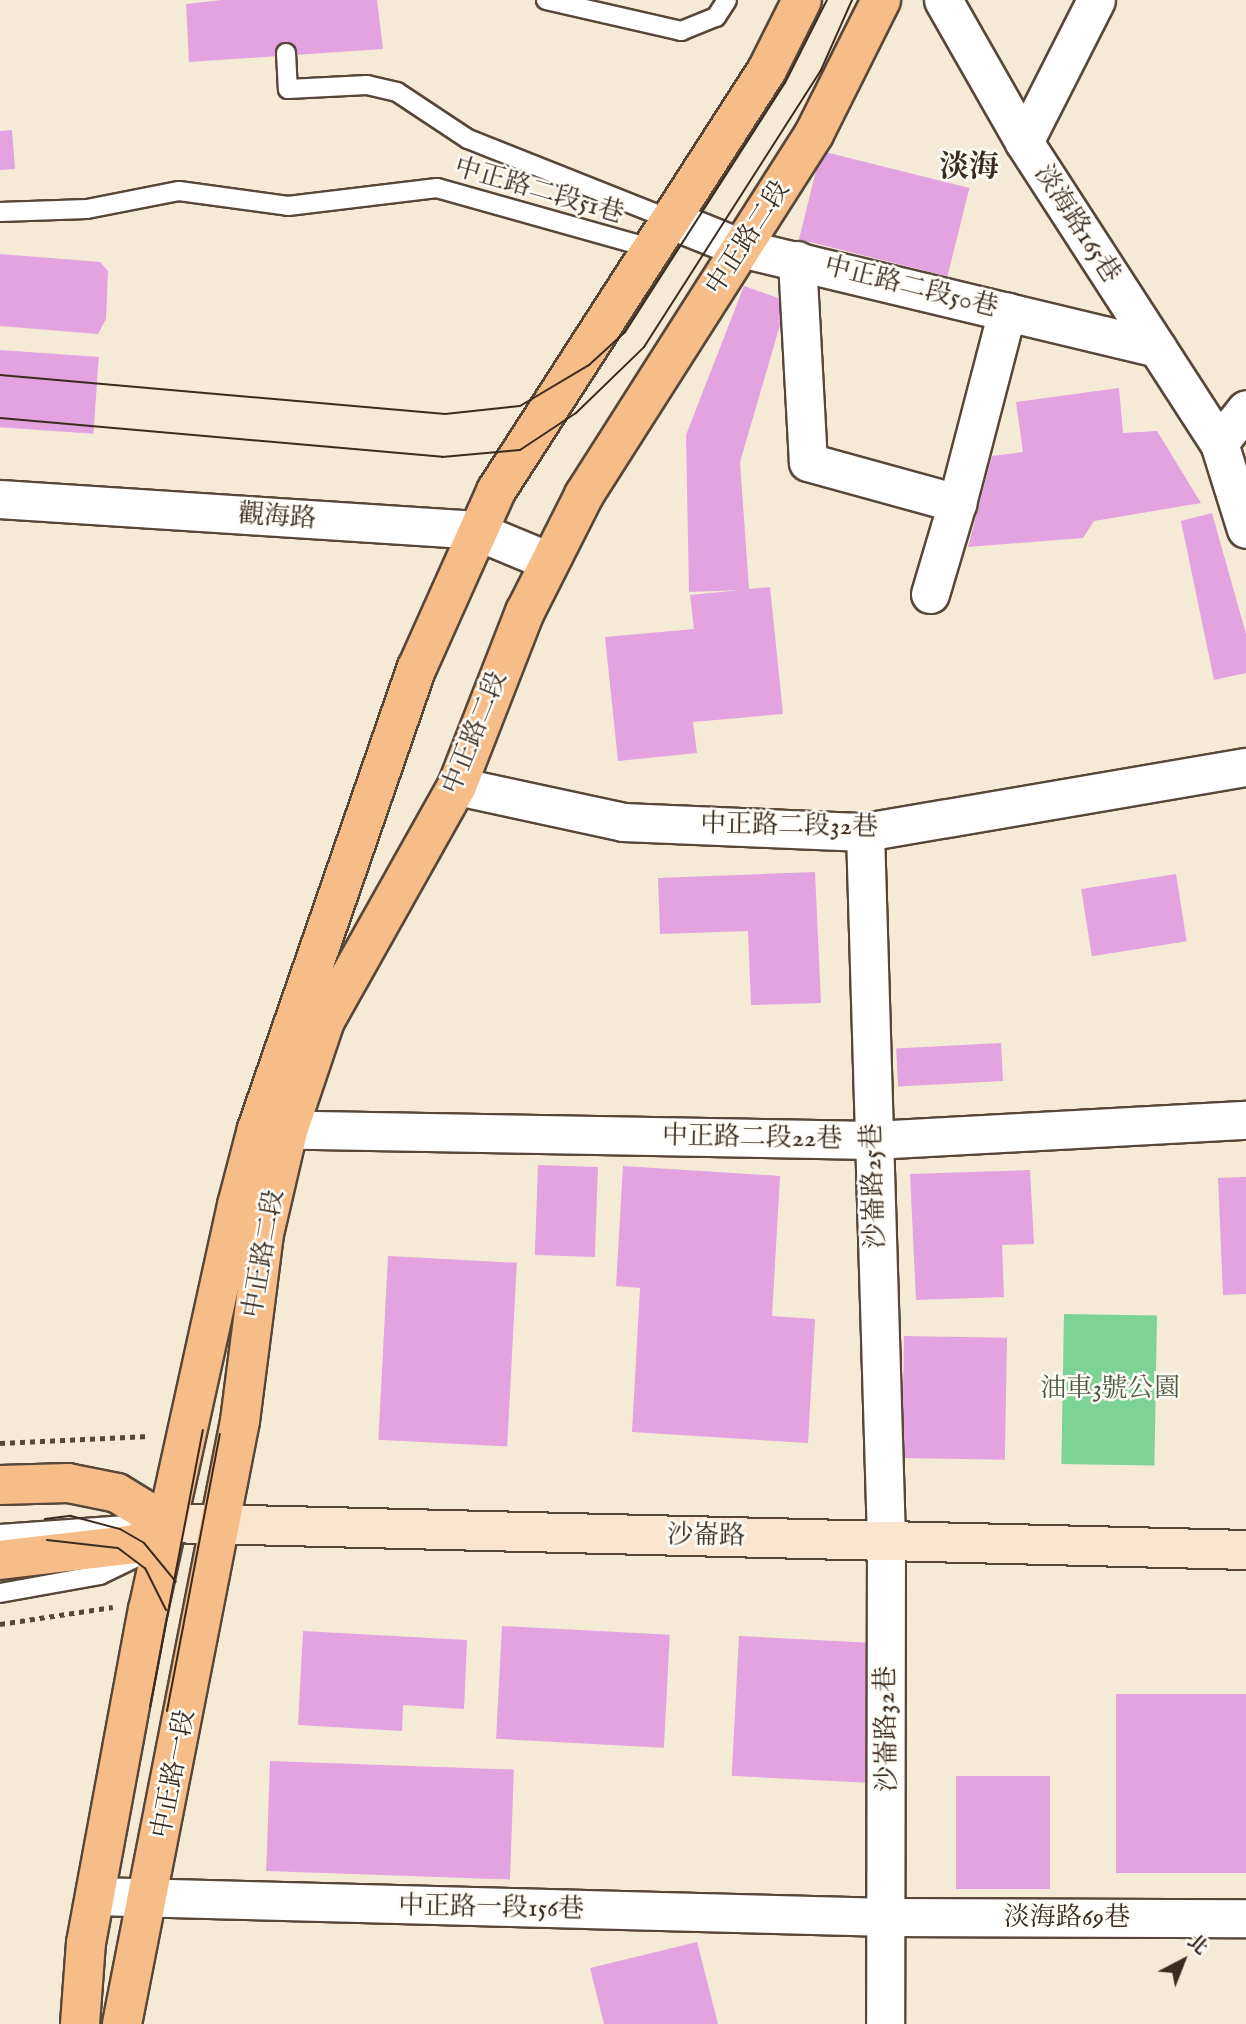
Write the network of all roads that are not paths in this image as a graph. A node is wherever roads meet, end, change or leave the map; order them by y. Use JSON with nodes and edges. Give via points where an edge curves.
{"nodes":[{"id":1,"x":546,"y":0,"type":"edge"},
{"id":2,"x":727,"y":0,"type":"edge"},
{"id":3,"x":802,"y":0,"type":"edge"},
{"id":4,"x":881,"y":0,"type":"edge"},
{"id":5,"x":943,"y":0,"type":"edge"},
{"id":6,"x":1097,"y":0,"type":"edge"},
{"id":7,"x":286,"y":53,"type":"dead end"},
{"id":8,"x":1024,"y":142,"type":"junction"},
{"id":9,"x":0,"y":212,"type":"edge"},
{"id":10,"x":659,"y":233,"type":"junction"},
{"id":11,"x":741,"y":248,"type":"junction"},
{"id":12,"x":797,"y":260,"type":"junction"},
{"id":13,"x":1007,"y":310,"type":"junction"},
{"id":14,"x":1157,"y":348,"type":"junction"},
{"id":15,"x":1246,"y":409,"type":"edge"},
{"id":16,"x":1219,"y":443,"type":"junction"},
{"id":17,"x":0,"y":499,"type":"edge"},
{"id":18,"x":957,"y":503,"type":"junction"},
{"id":19,"x":1246,"y":529,"type":"edge"},
{"id":20,"x":474,"y":530,"type":"junction"},
{"id":21,"x":549,"y":561,"type":"junction"},
{"id":22,"x":930,"y":594,"type":"dead end"},
{"id":23,"x":1246,"y":767,"type":"edge"},
{"id":24,"x":457,"y":786,"type":"junction"},
{"id":25,"x":865,"y":832,"type":"junction"},
{"id":26,"x":1246,"y":1120,"type":"edge"},
{"id":27,"x":273,"y":1130,"type":"junction"},
{"id":28,"x":873,"y":1140,"type":"junction"},
{"id":29,"x":0,"y":1472,"type":"edge"},
{"id":30,"x":0,"y":1485,"type":"edge"},
{"id":31,"x":166,"y":1522,"type":"junction"},
{"id":32,"x":222,"y":1524,"type":"junction"},
{"id":33,"x":0,"y":1534,"type":"edge"},
{"id":34,"x":886,"y":1541,"type":"junction"},
{"id":35,"x":1246,"y":1550,"type":"edge"},
{"id":36,"x":0,"y":1560,"type":"edge"},
{"id":37,"x":0,"y":1593,"type":"edge"},
{"id":38,"x":94,"y":1896,"type":"junction"},
{"id":39,"x":150,"y":1900,"type":"junction"},
{"id":40,"x":889,"y":1917,"type":"junction"},
{"id":41,"x":1246,"y":1919,"type":"edge"},
{"id":42,"x":80,"y":2024,"type":"edge"},
{"id":43,"x":122,"y":2024,"type":"edge"},
{"id":44,"x":885,"y":2024,"type":"edge"}],
"edges":[{"from":1,"to":2,"type":"lane","via":[[681,31],[716,17]]},
{"from":3,"to":10,"type":"main road","name":"中正路二段","via":[[767,70]]},
{"from":4,"to":11,"type":"main road","name":"中正路二段","via":[[849,73]]},
{"from":5,"to":8,"type":"street","name":"淡海路165巷"},
{"from":6,"to":8,"type":"street"},
{"from":7,"to":10,"type":"lane","via":[[288,89],[367,85],[397,92],[468,139]]},
{"from":8,"to":14,"type":"street","name":"淡海路165巷"},
{"from":9,"to":10,"type":"lane","name":"中正路二段51巷","via":[[87,209],[179,191],[288,206],[437,188]]},
{"from":10,"to":11,"type":"street","name":"中正路二段50巷"},
{"from":10,"to":20,"type":"main road","name":"中正路二段"},
{"from":11,"to":12,"type":"street","name":"中正路二段50巷"},
{"from":11,"to":21,"type":"main road","name":"中正路二段","via":[[583,495]]},
{"from":12,"to":13,"type":"street","name":"中正路二段50巷"},
{"from":12,"to":18,"type":"street","via":[[808,462]]},
{"from":13,"to":14,"type":"street","name":"中正路二段50巷"},
{"from":13,"to":18,"type":"street"},
{"from":14,"to":16,"type":"street","name":"淡海路165巷"},
{"from":15,"to":16,"type":"street"},
{"from":16,"to":19,"type":"street","name":"淡海路165巷"},
{"from":17,"to":20,"type":"street","name":"觀海路"},
{"from":18,"to":22,"type":"street"},
{"from":20,"to":21,"type":"street","name":"觀海路"},
{"from":20,"to":27,"type":"main road","name":"中正路二段","via":[[417,668]]},
{"from":21,"to":24,"type":"main road","name":"中正路二段"},
{"from":23,"to":25,"type":"street","name":"中正路二段32巷"},
{"from":24,"to":25,"type":"street","name":"中正路二段32巷","via":[[623,822]]},
{"from":24,"to":27,"type":"main road","name":"中正路二段","via":[[325,1021]]},
{"from":25,"to":28,"type":"street","name":"沙崙路25巷"},
{"from":26,"to":28,"type":"street","name":"中正路二段22巷"},
{"from":27,"to":28,"type":"street","name":"中正路二段22巷"},
{"from":27,"to":31,"type":"main road","name":"中正路二段"},
{"from":27,"to":32,"type":"main road","name":"中正路二段"},
{"from":28,"to":34,"type":"street","name":"沙崙路25巷"},
{"from":29,"to":31,"type":"lane","via":[[69,1472],[120,1484],[146,1497]]},
{"from":30,"to":31,"type":"main road","via":[[68,1483],[117,1493]]},
{"from":31,"to":32,"type":"street","name":"沙崙路"},
{"from":31,"to":33,"type":"lane"},
{"from":31,"to":36,"type":"main road","via":[[136,1545]]},
{"from":31,"to":37,"type":"lane","via":[[150,1549],[100,1575]]},
{"from":31,"to":38,"type":"main road"},
{"from":32,"to":34,"type":"street","name":"沙崙路"},
{"from":32,"to":39,"type":"main road","name":"中正路一段"},
{"from":34,"to":35,"type":"street","name":"沙崙路"},
{"from":34,"to":40,"type":"street","name":"沙崙路32巷"},
{"from":38,"to":39,"type":"street","name":"中正路一段156巷"},
{"from":38,"to":42,"type":"main road"},
{"from":39,"to":40,"type":"street","name":"中正路一段156巷"},
{"from":39,"to":43,"type":"main road","name":"中正路一段"},
{"from":40,"to":41,"type":"street","name":"淡海路69巷"},
{"from":40,"to":44,"type":"street","name":"沙崙路32巷"}]}
